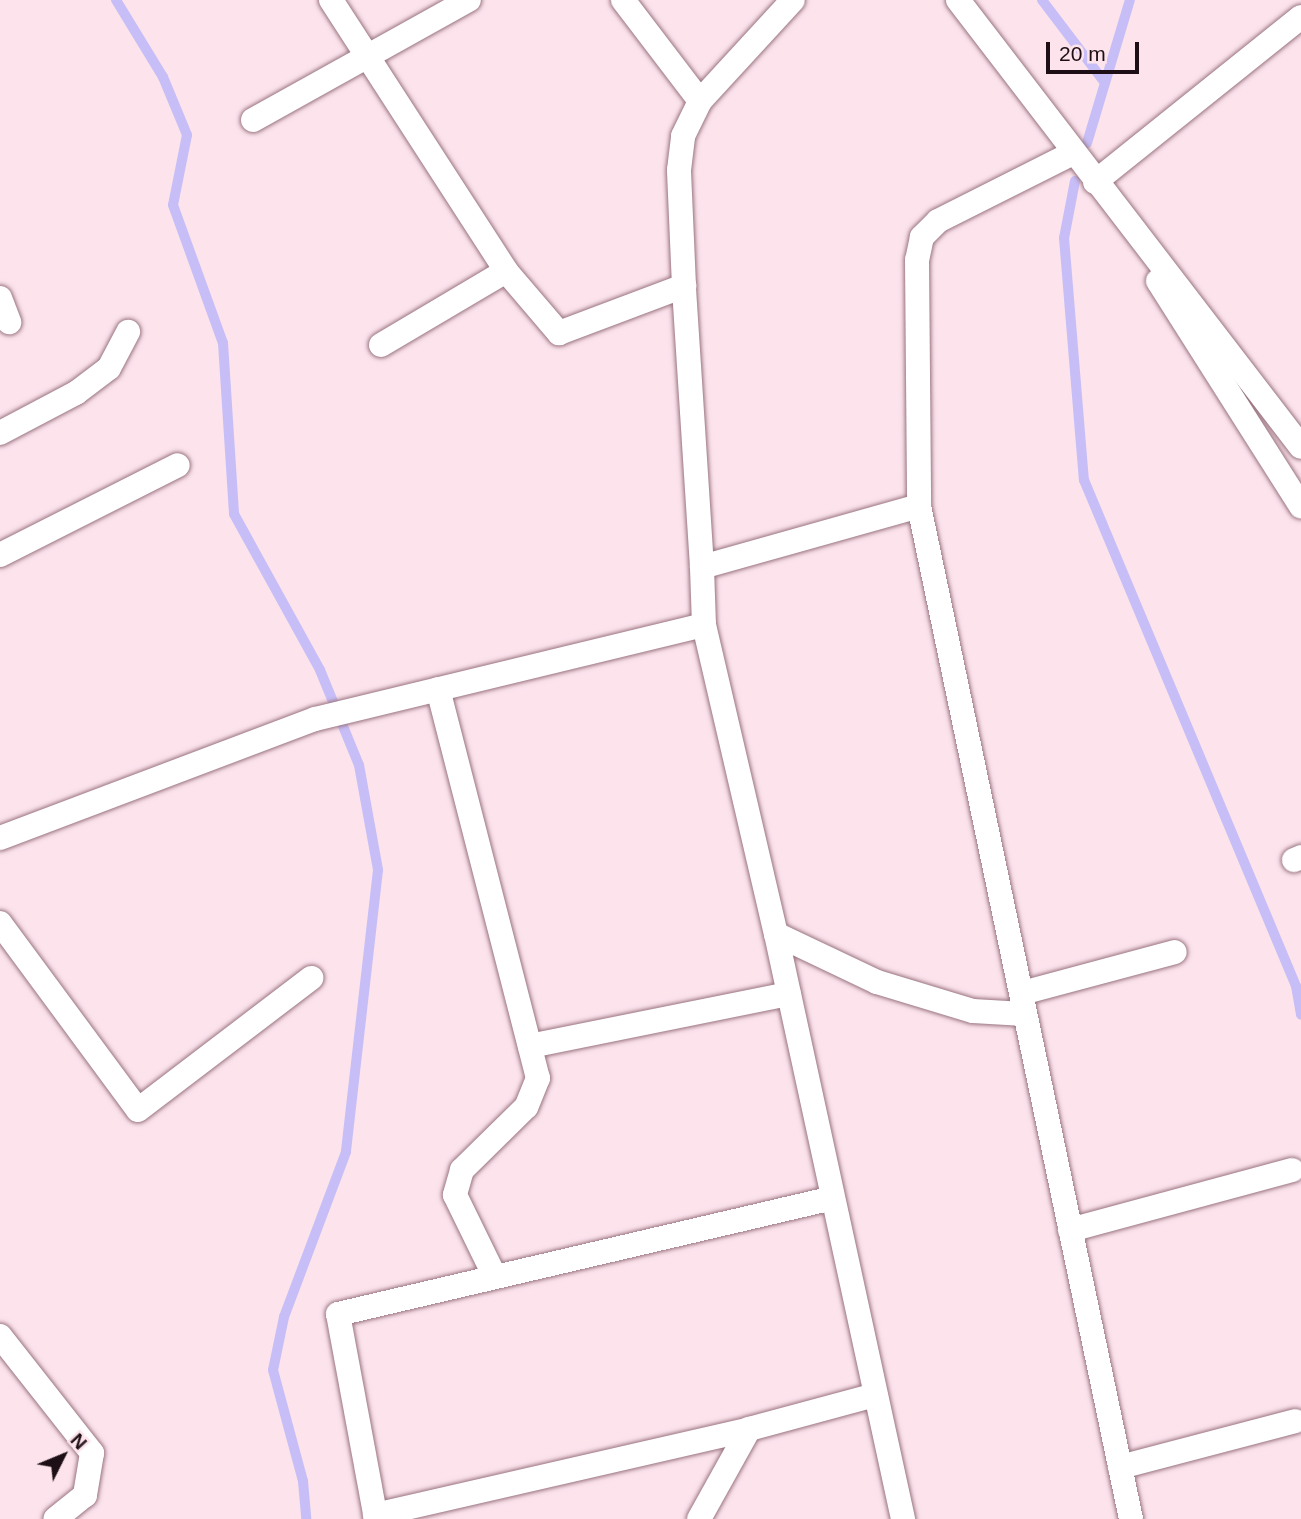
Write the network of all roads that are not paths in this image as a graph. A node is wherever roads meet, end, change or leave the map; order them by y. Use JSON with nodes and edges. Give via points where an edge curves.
{"nodes":[{"id":1,"x":331,"y":0,"type":"edge"},
{"id":2,"x":469,"y":0,"type":"edge"},
{"id":3,"x":623,"y":0,"type":"edge"},
{"id":4,"x":793,"y":0,"type":"edge"},
{"id":5,"x":958,"y":0,"type":"edge"},
{"id":6,"x":1301,"y":17,"type":"edge"},
{"id":7,"x":368,"y":58,"type":"junction"},
{"id":8,"x":700,"y":101,"type":"junction"},
{"id":9,"x":253,"y":120,"type":"dead end"},
{"id":10,"x":1073,"y":153,"type":"junction"},
{"id":11,"x":1095,"y":182,"type":"junction"},
{"id":12,"x":1118,"y":214,"type":"junction"},
{"id":13,"x":506,"y":271,"type":"junction"},
{"id":14,"x":684,"y":286,"type":"junction"},
{"id":15,"x":0,"y":298,"type":"edge"},
{"id":16,"x":9,"y":322,"type":"dead end"},
{"id":17,"x":128,"y":332,"type":"dead end"},
{"id":18,"x":381,"y":345,"type":"dead end"},
{"id":19,"x":0,"y":433,"type":"edge"},
{"id":20,"x":1301,"y":447,"type":"edge"},
{"id":21,"x":178,"y":465,"type":"dead end"},
{"id":22,"x":919,"y":506,"type":"junction"},
{"id":23,"x":1301,"y":506,"type":"edge"},
{"id":24,"x":0,"y":555,"type":"edge"},
{"id":25,"x":702,"y":567,"type":"junction"},
{"id":26,"x":704,"y":625,"type":"junction"},
{"id":27,"x":438,"y":688,"type":"junction"},
{"id":28,"x":0,"y":838,"type":"edge"},
{"id":29,"x":0,"y":923,"type":"edge"},
{"id":30,"x":776,"y":934,"type":"junction"},
{"id":31,"x":1175,"y":952,"type":"dead end"},
{"id":32,"x":311,"y":978,"type":"dead end"},
{"id":33,"x":789,"y":994,"type":"junction"},
{"id":34,"x":1023,"y":1004,"type":"junction"},
{"id":35,"x":530,"y":1046,"type":"junction"},
{"id":36,"x":1292,"y":1170,"type":"dead end"},
{"id":37,"x":833,"y":1198,"type":"junction"},
{"id":38,"x":1070,"y":1230,"type":"junction"},
{"id":39,"x":495,"y":1275,"type":"junction"},
{"id":40,"x":0,"y":1336,"type":"edge"},
{"id":41,"x":876,"y":1395,"type":"junction"},
{"id":42,"x":1295,"y":1420,"type":"dead end"},
{"id":43,"x":749,"y":1429,"type":"junction"},
{"id":44,"x":1120,"y":1467,"type":"junction"},
{"id":45,"x":376,"y":1517,"type":"edge"},
{"id":46,"x":55,"y":1519,"type":"edge"},
{"id":47,"x":699,"y":1519,"type":"edge"},
{"id":48,"x":903,"y":1519,"type":"edge"},
{"id":49,"x":1131,"y":1519,"type":"edge"}],
"edges":[{"from":1,"to":7,"type":"street"},
{"from":2,"to":7,"type":"street"},
{"from":3,"to":8,"type":"street"},
{"from":4,"to":8,"type":"street"},
{"from":5,"to":10,"type":"street"},
{"from":6,"to":11,"type":"street"},
{"from":7,"to":9,"type":"street"},
{"from":7,"to":13,"type":"street"},
{"from":8,"to":14,"type":"street","via":[[683,135],[679,170]]},
{"from":10,"to":11,"type":"street"},
{"from":10,"to":22,"type":"street","via":[[938,221],[922,237],[917,260]]},
{"from":11,"to":12,"type":"street"},
{"from":12,"to":20,"type":"street"},
{"from":12,"to":23,"type":"street","via":[[1202,355]]},
{"from":13,"to":14,"type":"street","via":[[559,333]]},
{"from":13,"to":18,"type":"street"},
{"from":14,"to":25,"type":"street"},
{"from":15,"to":16,"type":"street"},
{"from":17,"to":19,"type":"street","via":[[109,368],[76,393]]},
{"from":21,"to":24,"type":"street"},
{"from":22,"to":25,"type":"street"},
{"from":22,"to":34,"type":"street"},
{"from":25,"to":26,"type":"street"},
{"from":26,"to":27,"type":"street"},
{"from":26,"to":30,"type":"street"},
{"from":27,"to":28,"type":"street","via":[[315,719]]},
{"from":27,"to":35,"type":"street"},
{"from":29,"to":32,"type":"street","via":[[138,1110]]},
{"from":30,"to":33,"type":"street"},
{"from":30,"to":34,"type":"street","via":[[877,982],[973,1011]]},
{"from":31,"to":34,"type":"street"},
{"from":33,"to":35,"type":"street"},
{"from":33,"to":37,"type":"street"},
{"from":34,"to":38,"type":"street"},
{"from":35,"to":39,"type":"street","via":[[538,1078],[535,1092],[526,1107],[462,1170],[455,1195]]},
{"from":36,"to":38,"type":"street"},
{"from":37,"to":39,"type":"street"},
{"from":37,"to":41,"type":"street"},
{"from":38,"to":44,"type":"street"},
{"from":39,"to":45,"type":"street","via":[[338,1314]]},
{"from":40,"to":46,"type":"street","via":[[92,1452],[85,1495]]},
{"from":41,"to":43,"type":"street"},
{"from":41,"to":48,"type":"street"},
{"from":42,"to":44,"type":"street"},
{"from":43,"to":45,"type":"street"},
{"from":43,"to":47,"type":"street"},
{"from":44,"to":49,"type":"street"}]}
